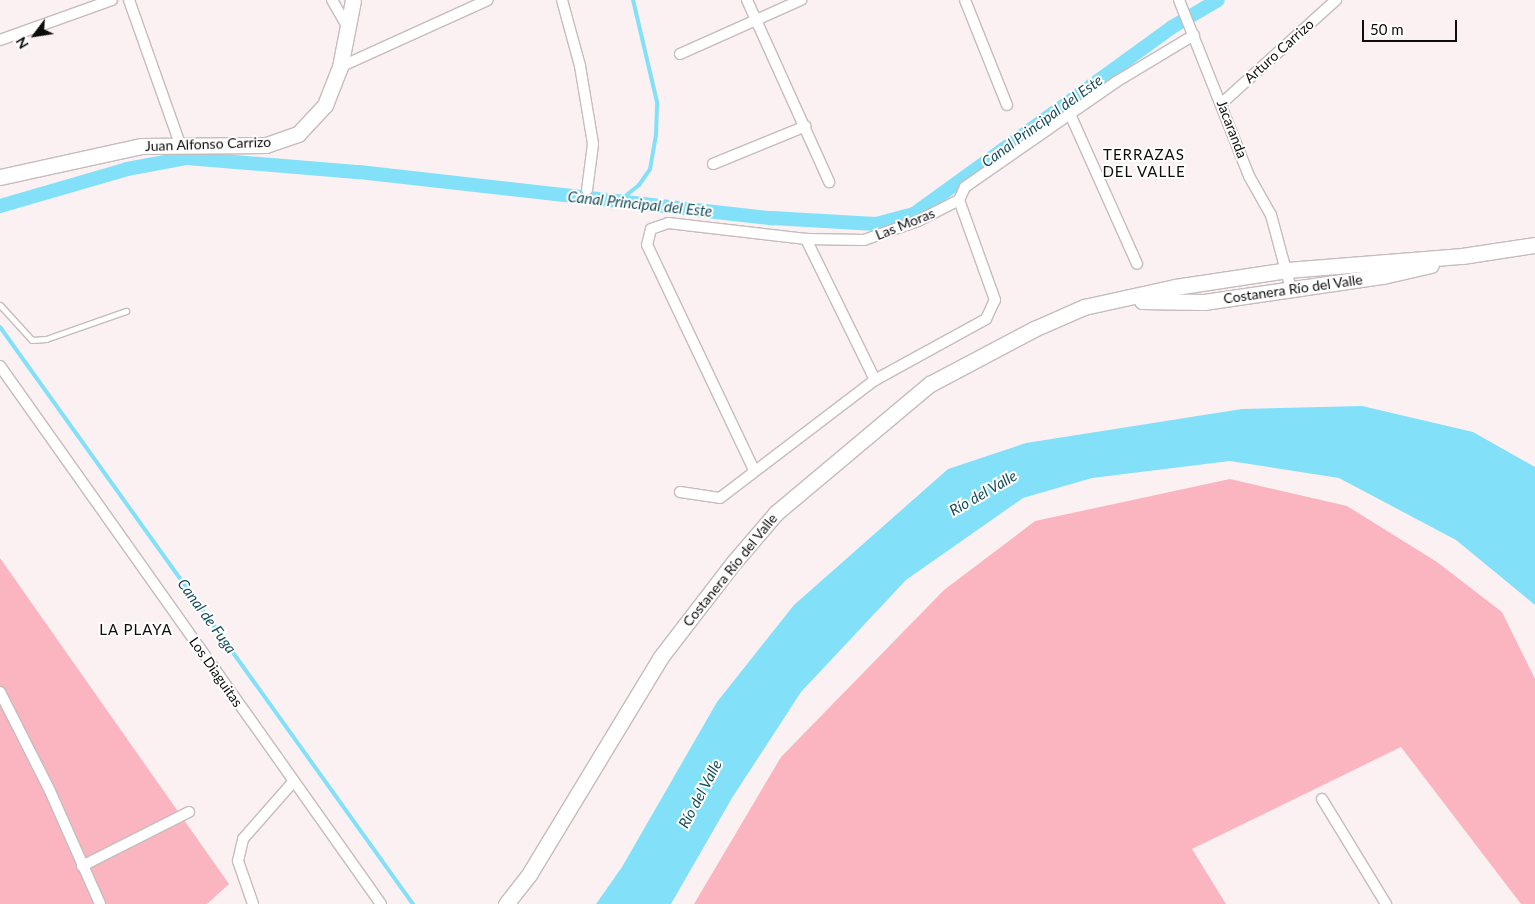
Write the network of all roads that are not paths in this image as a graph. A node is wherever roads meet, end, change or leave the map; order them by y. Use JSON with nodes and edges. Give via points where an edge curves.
{"nodes":[{"id":1,"x":112,"y":0,"type":"edge"},
{"id":2,"x":129,"y":0,"type":"edge"},
{"id":3,"x":332,"y":0,"type":"edge"},
{"id":4,"x":354,"y":0,"type":"edge"},
{"id":5,"x":488,"y":0,"type":"edge"},
{"id":6,"x":562,"y":0,"type":"edge"},
{"id":7,"x":747,"y":0,"type":"edge"},
{"id":8,"x":801,"y":0,"type":"edge"},
{"id":9,"x":965,"y":0,"type":"edge"},
{"id":10,"x":1336,"y":0,"type":"edge"},
{"id":11,"x":1180,"y":2,"type":"edge"},
{"id":12,"x":755,"y":19,"type":"junction"},
{"id":13,"x":348,"y":28,"type":"junction"},
{"id":14,"x":1193,"y":32,"type":"junction"},
{"id":15,"x":0,"y":40,"type":"edge"},
{"id":16,"x":680,"y":54,"type":"dead end"},
{"id":17,"x":340,"y":67,"type":"junction"},
{"id":18,"x":1222,"y":103,"type":"junction"},
{"id":19,"x":1007,"y":105,"type":"dead end"},
{"id":20,"x":1070,"y":114,"type":"junction"},
{"id":21,"x":806,"y":126,"type":"junction"},
{"id":22,"x":180,"y":144,"type":"junction"},
{"id":23,"x":713,"y":164,"type":"dead end"},
{"id":24,"x":0,"y":177,"type":"edge"},
{"id":25,"x":829,"y":182,"type":"dead end"},
{"id":26,"x":586,"y":190,"type":"dead end"},
{"id":27,"x":959,"y":200,"type":"junction"},
{"id":28,"x":806,"y":239,"type":"junction"},
{"id":29,"x":1535,"y":245,"type":"edge"},
{"id":30,"x":1462,"y":256,"type":"junction"},
{"id":31,"x":1136,"y":264,"type":"dead end"},
{"id":32,"x":1287,"y":270,"type":"junction"},
{"id":33,"x":1291,"y":289,"type":"junction"},
{"id":34,"x":1121,"y":301,"type":"junction"},
{"id":35,"x":0,"y":305,"type":"edge"},
{"id":36,"x":126,"y":311,"type":"dead end"},
{"id":37,"x":0,"y":366,"type":"edge"},
{"id":38,"x":875,"y":380,"type":"junction"},
{"id":39,"x":754,"y":470,"type":"junction"},
{"id":40,"x":680,"y":492,"type":"dead end"},
{"id":41,"x":0,"y":692,"type":"edge"},
{"id":42,"x":293,"y":782,"type":"junction"},
{"id":43,"x":1322,"y":798,"type":"dead end"},
{"id":44,"x":189,"y":812,"type":"dead end"},
{"id":45,"x":82,"y":866,"type":"junction"},
{"id":46,"x":530,"y":873,"type":"junction"},
{"id":47,"x":100,"y":904,"type":"edge"},
{"id":48,"x":253,"y":904,"type":"edge"},
{"id":49,"x":381,"y":904,"type":"edge"},
{"id":50,"x":506,"y":904,"type":"edge"},
{"id":51,"x":520,"y":904,"type":"edge"},
{"id":52,"x":1386,"y":904,"type":"edge"}],
"edges":[{"from":1,"to":15,"type":"street"},
{"from":2,"to":22,"type":"street"},
{"from":3,"to":13,"type":"street"},
{"from":4,"to":13,"type":"main road","name":"Juan Alfonso Carrizo"},
{"from":5,"to":17,"type":"street"},
{"from":6,"to":26,"type":"street","via":[[580,66],[593,144]]},
{"from":7,"to":12,"type":"street"},
{"from":8,"to":12,"type":"street"},
{"from":9,"to":19,"type":"street"},
{"from":10,"to":18,"type":"street","name":"Arturo Carrizo"},
{"from":11,"to":14,"type":"street","name":"Jacaranda"},
{"from":12,"to":16,"type":"street"},
{"from":12,"to":21,"type":"street"},
{"from":13,"to":17,"type":"main road","name":"Juan Alfonso Carrizo"},
{"from":14,"to":18,"type":"street","name":"Jacaranda"},
{"from":14,"to":20,"type":"street","name":"Las Moras"},
{"from":17,"to":22,"type":"main road","name":"Juan Alfonso Carrizo","via":[[325,105],[312,122],[282,141],[266,145]]},
{"from":18,"to":32,"type":"street","name":"Jacaranda","via":[[1249,176],[1271,215]]},
{"from":20,"to":27,"type":"street","name":"Las Moras","via":[[965,187]]},
{"from":20,"to":31,"type":"street"},
{"from":21,"to":23,"type":"street"},
{"from":21,"to":25,"type":"street"},
{"from":22,"to":24,"type":"main road","name":"Juan Alfonso Carrizo","via":[[141,146]]},
{"from":27,"to":28,"type":"street","name":"Las Moras","via":[[918,222],[864,240]]},
{"from":27,"to":38,"type":"street","via":[[995,300],[986,319]]},
{"from":28,"to":38,"type":"street"},
{"from":28,"to":39,"type":"street","name":"Las Moras","via":[[668,223],[651,229],[647,245]]},
{"from":29,"to":30,"type":"main road","name":"Costanera Río del Valle"},
{"from":30,"to":32,"type":"main road","name":"Costanera Río del Valle"},
{"from":30,"to":33,"type":"main road","name":"Costanera Río del Valle","via":[[1383,276]]},
{"from":32,"to":33,"type":"street","name":"Jacaranda"},
{"from":32,"to":34,"type":"main road","name":"Costanera Río del Valle","via":[[1175,287]]},
{"from":33,"to":34,"type":"main road","name":"Costanera Río del Valle","via":[[1204,302]]},
{"from":34,"to":46,"type":"main road","name":"Costanera Río del Valle","via":[[1068,314],[930,384],[776,513],[660,658]]},
{"from":35,"to":36,"type":"lane","via":[[32,340],[46,340]]},
{"from":37,"to":42,"type":"street","name":"Los Diaguitas"},
{"from":38,"to":39,"type":"street"},
{"from":39,"to":40,"type":"street","via":[[720,498]]},
{"from":41,"to":45,"type":"street","via":[[50,791]]},
{"from":42,"to":48,"type":"street","via":[[243,839],[238,861]]},
{"from":42,"to":49,"type":"street","name":"Los Diaguitas"},
{"from":43,"to":52,"type":"street"},
{"from":44,"to":45,"type":"street"},
{"from":45,"to":47,"type":"street"},
{"from":46,"to":50,"type":"main road","name":"Costanera Río del Valle"},
{"from":46,"to":51,"type":"main road","name":"Costanera Río del Valle"}]}
